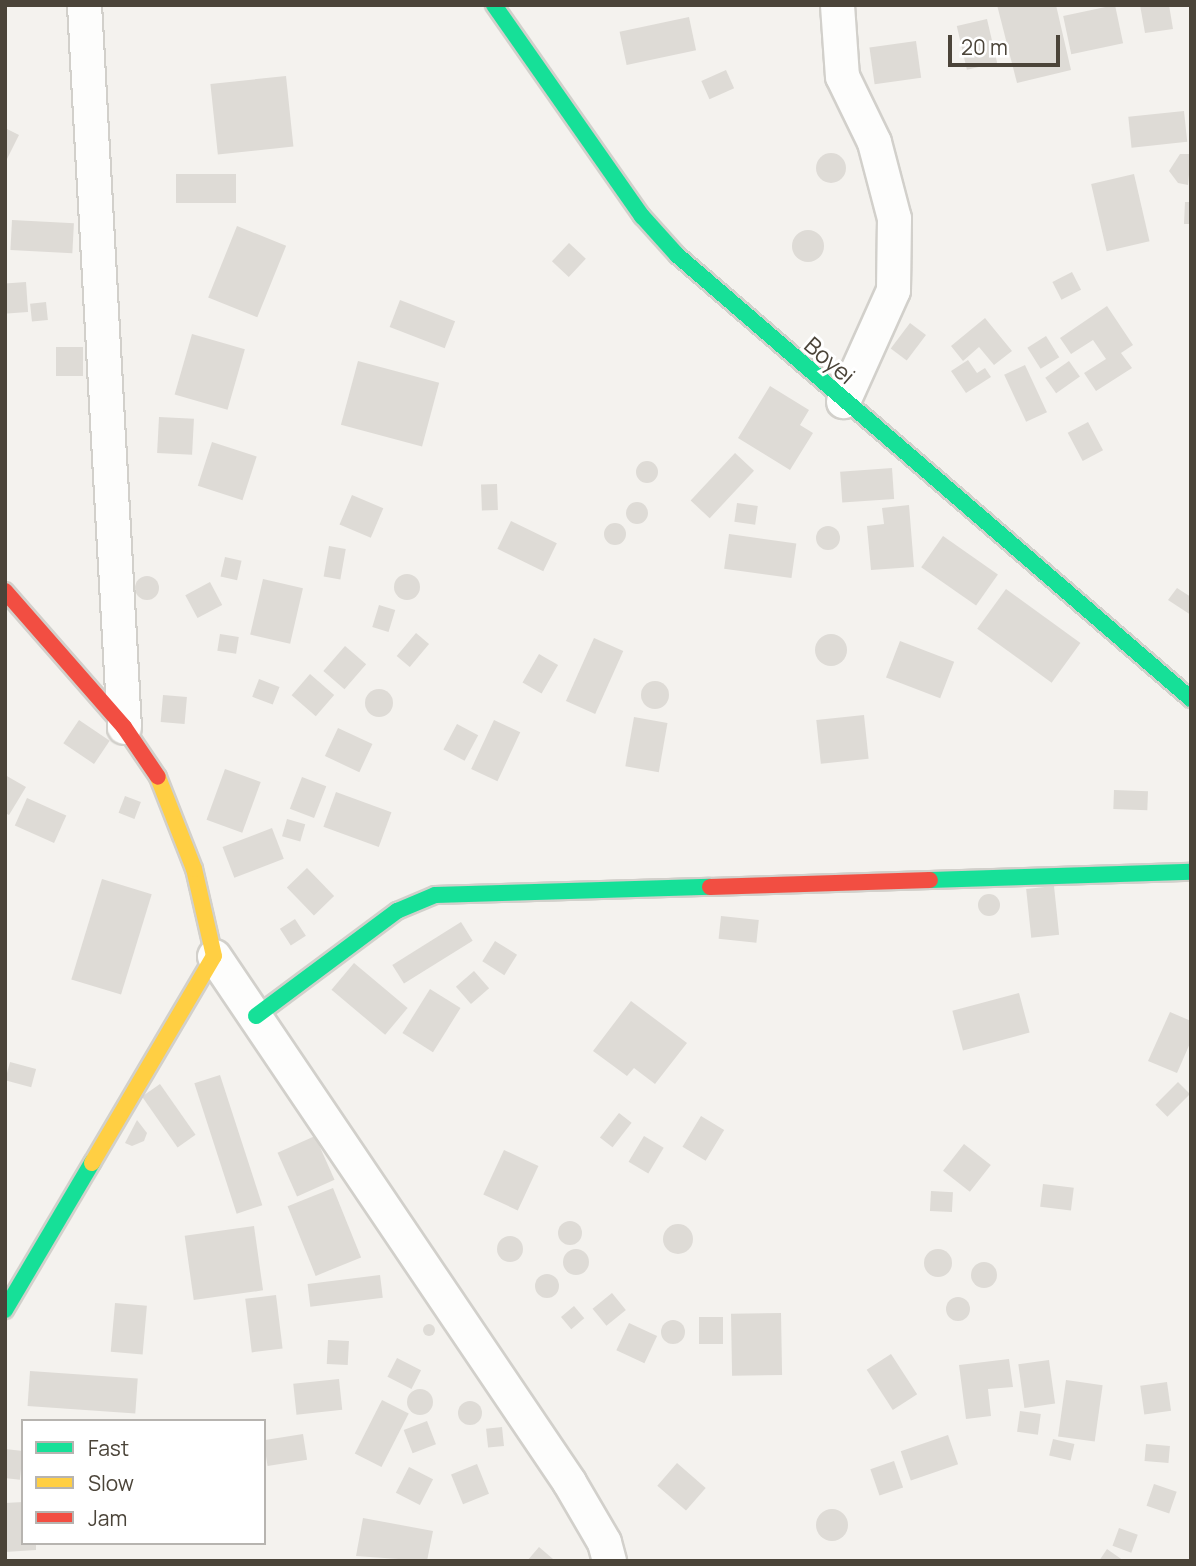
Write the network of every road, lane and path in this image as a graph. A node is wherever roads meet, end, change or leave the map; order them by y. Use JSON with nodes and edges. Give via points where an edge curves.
{"nodes":[{"id":1,"x":84,"y":5,"type":"edge"},
{"id":2,"x":494,"y":5,"type":"edge"},
{"id":3,"x":837,"y":5,"type":"edge"},
{"id":4,"x":843,"y":401,"type":"junction"},
{"id":5,"x":5,"y":591,"type":"edge"},
{"id":6,"x":1191,"y":699,"type":"edge"},
{"id":7,"x":124,"y":727,"type":"junction"},
{"id":8,"x":1191,"y":872,"type":"edge"},
{"id":9,"x":214,"y":956,"type":"junction"},
{"id":10,"x":256,"y":1016,"type":"junction"},
{"id":11,"x":5,"y":1310,"type":"edge"},
{"id":12,"x":608,"y":1561,"type":"edge"}],
"edges":[{"from":1,"to":7,"type":"street"},
{"from":2,"to":4,"type":"street","name":"Boyei","via":[[642,216],[722,296]]},
{"from":3,"to":4,"type":"street","via":[[842,76],[874,142],[894,218],[893,290]]},
{"from":4,"to":6,"type":"street","name":"Boyei"},
{"from":5,"to":7,"type":"street"},
{"from":7,"to":9,"type":"street","via":[[163,784],[194,869]]},
{"from":8,"to":10,"type":"street","via":[[435,895],[397,911]]},
{"from":9,"to":10,"type":"street"},
{"from":9,"to":11,"type":"street"},
{"from":10,"to":12,"type":"street","via":[[569,1482],[604,1542]]}]}
